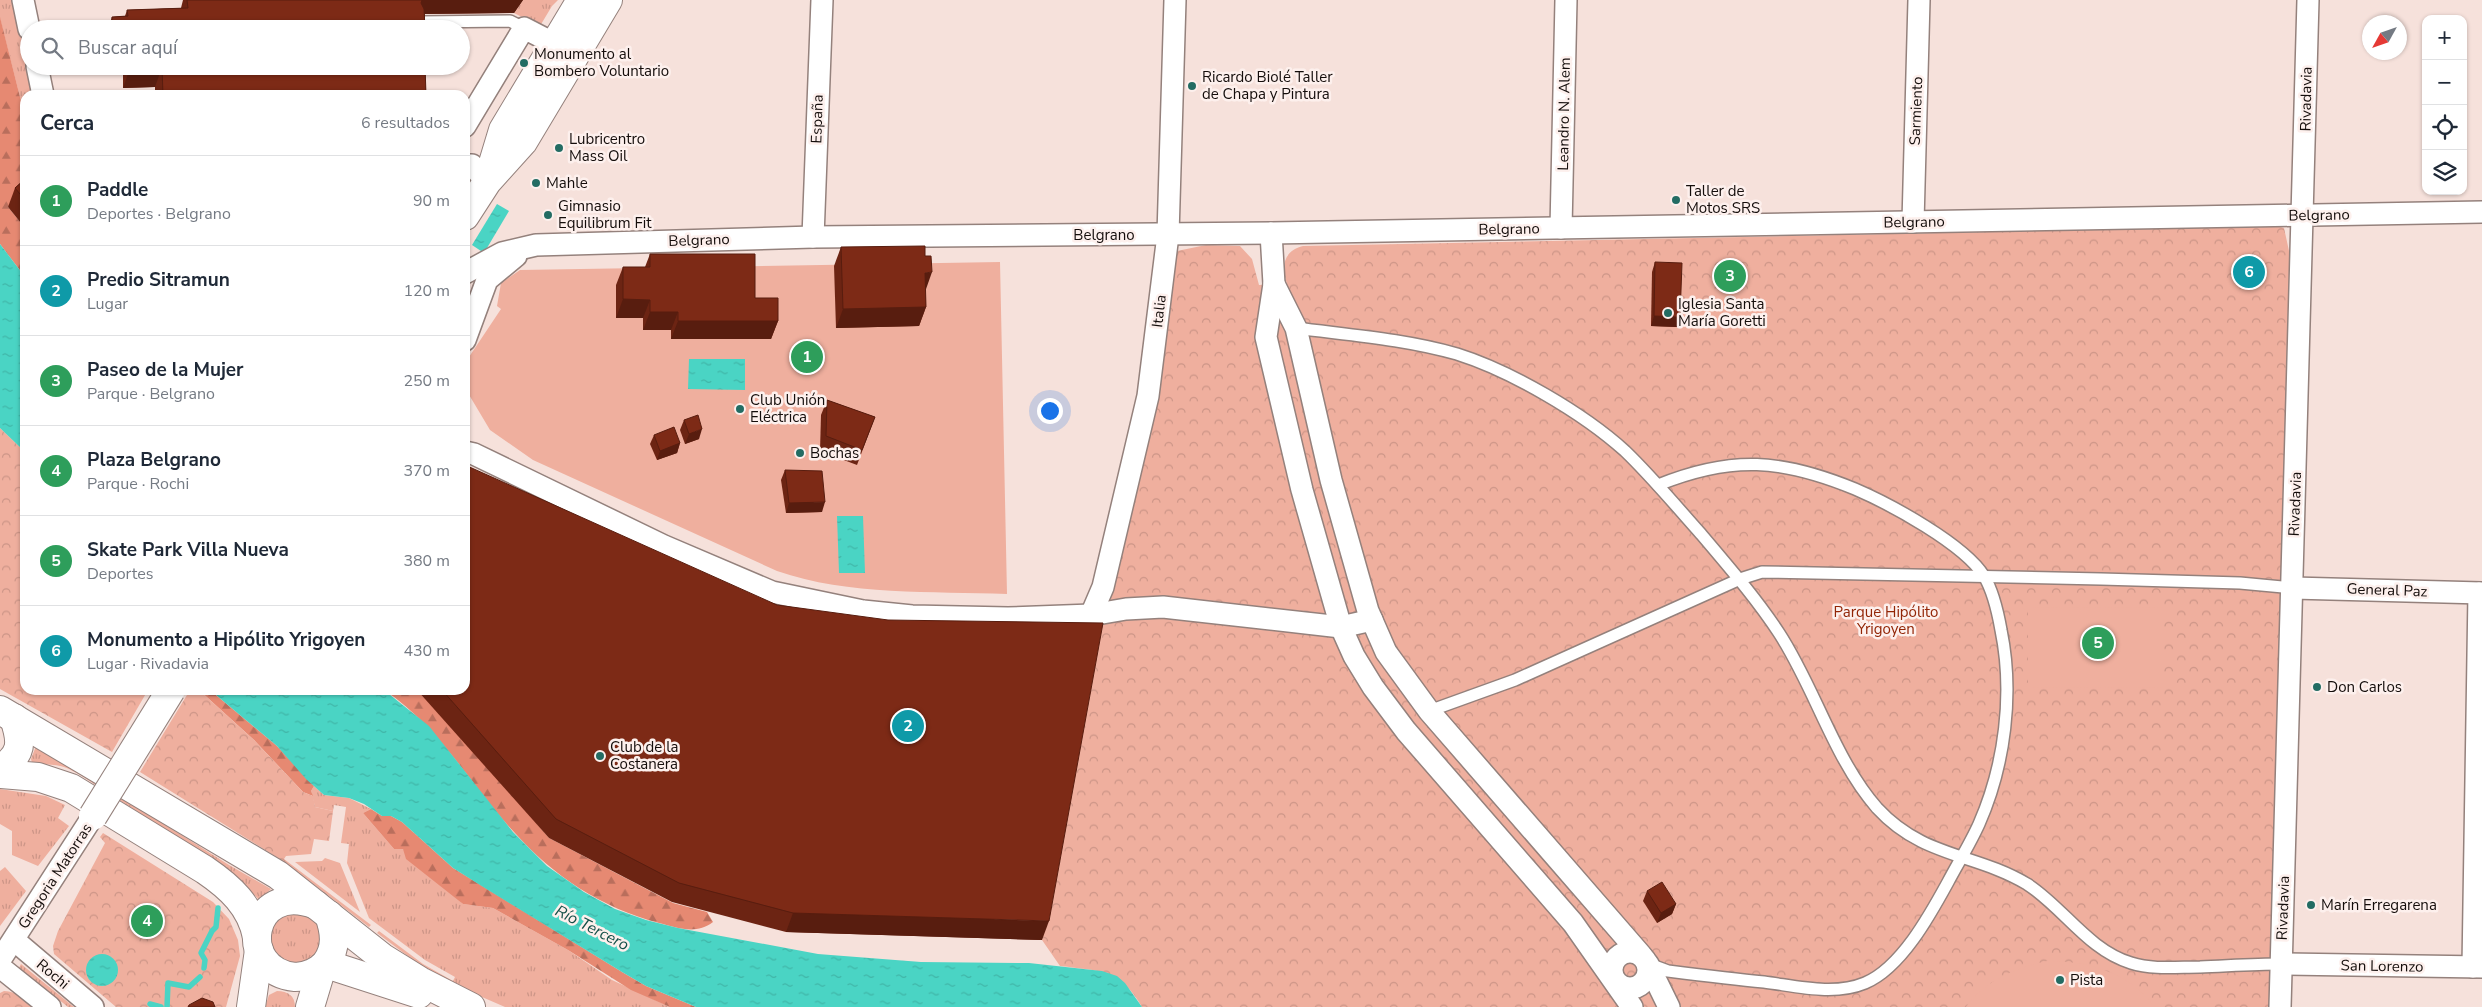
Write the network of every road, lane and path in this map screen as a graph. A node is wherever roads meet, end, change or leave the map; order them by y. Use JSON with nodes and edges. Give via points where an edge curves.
{"nodes":[{"id":1,"x":23,"y":0,"type":"edge"},
{"id":2,"x":581,"y":0,"type":"edge"},
{"id":3,"x":608,"y":0,"type":"edge"},
{"id":4,"x":822,"y":0,"type":"edge"},
{"id":5,"x":1175,"y":0,"type":"edge"},
{"id":6,"x":1566,"y":0,"type":"edge"},
{"id":7,"x":1919,"y":0,"type":"edge"},
{"id":8,"x":2308,"y":0,"type":"edge"},
{"id":9,"x":27,"y":20,"type":"edge"},
{"id":10,"x":470,"y":21,"type":"edge"},
{"id":11,"x":524,"y":28,"type":"junction"},
{"id":12,"x":555,"y":44,"type":"junction"},
{"id":13,"x":39,"y":75,"type":"edge"},
{"id":14,"x":42,"y":90,"type":"edge"},
{"id":15,"x":470,"y":118,"type":"edge"},
{"id":16,"x":470,"y":165,"type":"edge"},
{"id":17,"x":476,"y":181,"type":"edge"},
{"id":18,"x":470,"y":200,"type":"edge"},
{"id":19,"x":2482,"y":212,"type":"edge"},
{"id":20,"x":2303,"y":215,"type":"junction"},
{"id":21,"x":1913,"y":222,"type":"junction"},
{"id":22,"x":1561,"y":228,"type":"junction"},
{"id":23,"x":1272,"y":234,"type":"junction"},
{"id":24,"x":1168,"y":235,"type":"junction"},
{"id":25,"x":813,"y":237,"type":"junction"},
{"id":26,"x":536,"y":245,"type":"junction"},
{"id":27,"x":470,"y":270,"type":"edge"},
{"id":28,"x":1274,"y":284,"type":"junction"},
{"id":29,"x":470,"y":328,"type":"edge"},
{"id":30,"x":1296,"y":328,"type":"junction"},
{"id":31,"x":470,"y":451,"type":"edge"},
{"id":32,"x":1658,"y":485,"type":"junction"},
{"id":33,"x":1984,"y":577,"type":"junction"},
{"id":34,"x":1740,"y":579,"type":"junction"},
{"id":35,"x":2293,"y":588,"type":"junction"},
{"id":36,"x":2481,"y":593,"type":"edge"},
{"id":37,"x":1091,"y":615,"type":"junction"},
{"id":38,"x":1372,"y":620,"type":"junction"},
{"id":39,"x":1341,"y":627,"type":"junction"},
{"id":40,"x":168,"y":695,"type":"edge"},
{"id":41,"x":1429,"y":711,"type":"junction"},
{"id":42,"x":7,"y":714,"type":"edge"},
{"id":43,"x":0,"y":769,"type":"edge"},
{"id":44,"x":0,"y":774,"type":"edge"},
{"id":45,"x":93,"y":816,"type":"joint"},
{"id":46,"x":1961,"y":858,"type":"junction"},
{"id":47,"x":324,"y":911,"type":"junction"},
{"id":48,"x":14,"y":940,"type":"junction"},
{"id":49,"x":258,"y":943,"type":"junction"},
{"id":50,"x":0,"y":960,"type":"edge"},
{"id":51,"x":1644,"y":960,"type":"junction"},
{"id":52,"x":2281,"y":964,"type":"junction"},
{"id":53,"x":324,"y":965,"type":"junction"},
{"id":54,"x":0,"y":967,"type":"edge"},
{"id":55,"x":2478,"y":967,"type":"edge"},
{"id":56,"x":1614,"y":979,"type":"junction"},
{"id":57,"x":50,"y":1007,"type":"edge"},
{"id":58,"x":93,"y":1007,"type":"edge"},
{"id":59,"x":251,"y":1007,"type":"edge"},
{"id":60,"x":310,"y":1007,"type":"edge"},
{"id":61,"x":458,"y":1007,"type":"edge"},
{"id":62,"x":471,"y":1007,"type":"edge"},
{"id":63,"x":1632,"y":1007,"type":"edge"},
{"id":64,"x":1669,"y":1007,"type":"edge"},
{"id":65,"x":2280,"y":1007,"type":"edge"}],
"edges":[{"from":1,"to":9,"type":"street"},
{"from":2,"to":12,"type":"main road"},
{"from":3,"to":17,"type":"main road","via":[[523,142]]},
{"from":4,"to":25,"type":"street","name":"España"},
{"from":5,"to":24,"type":"street","name":"Italia"},
{"from":6,"to":22,"type":"street","name":"Leandro N. Alem"},
{"from":7,"to":21,"type":"street","name":"Sarmiento"},
{"from":8,"to":20,"type":"street","name":"Rivadavia"},
{"from":10,"to":11,"type":"lane","via":[[510,21]]},
{"from":11,"to":12,"type":"street"},
{"from":11,"to":15,"type":"street"},
{"from":12,"to":17,"type":"main road"},
{"from":13,"to":14,"type":"street"},
{"from":16,"to":17,"type":"street"},
{"from":17,"to":18,"type":"main road"},
{"from":19,"to":20,"type":"street","name":"Belgrano"},
{"from":20,"to":21,"type":"street","name":"Belgrano"},
{"from":20,"to":35,"type":"street","name":"Rivadavia"},
{"from":21,"to":22,"type":"street","name":"Belgrano"},
{"from":22,"to":23,"type":"street","name":"Belgrano"},
{"from":23,"to":24,"type":"street","name":"Belgrano"},
{"from":23,"to":28,"type":"street"},
{"from":24,"to":25,"type":"street","name":"Belgrano"},
{"from":24,"to":37,"type":"street","name":"Italia","via":[[1148,396],[1104,587]]},
{"from":25,"to":26,"type":"street","name":"Belgrano"},
{"from":26,"to":27,"type":"street","name":"Belgrano","via":[[502,254]]},
{"from":26,"to":29,"type":"street","via":[[510,260],[488,280]]},
{"from":28,"to":30,"type":"street"},
{"from":28,"to":39,"type":"street","via":[[1266,337],[1302,490]]},
{"from":30,"to":32,"type":"lane","via":[[1411,344],[1458,355],[1507,375],[1589,422]]},
{"from":30,"to":38,"type":"street","via":[[1331,480]]},
{"from":31,"to":37,"type":"street","via":[[664,546],[772,592],[894,615],[1008,618]]},
{"from":32,"to":33,"type":"lane","via":[[1695,471],[1727,465],[1788,466],[1818,474],[1880,500],[1935,532],[1968,558]]},
{"from":32,"to":34,"type":"lane"},
{"from":33,"to":34,"type":"lane","via":[[1779,571]]},
{"from":33,"to":35,"type":"lane","via":[[2230,583]]},
{"from":33,"to":46,"type":"lane","via":[[1998,614],[2006,656],[2008,694],[1995,776],[1978,825]]},
{"from":34,"to":41,"type":"lane","via":[[1515,680]]},
{"from":34,"to":46,"type":"lane","via":[[1799,666],[1846,762],[1867,796],[1904,833]]},
{"from":35,"to":36,"type":"street","name":"General Paz"},
{"from":35,"to":52,"type":"street","name":"Rivadavia"},
{"from":36,"to":55,"type":"street"},
{"from":37,"to":39,"type":"street","via":[[1163,607]]},
{"from":38,"to":39,"type":"street"},
{"from":38,"to":41,"type":"street","via":[[1386,652]]},
{"from":39,"to":56,"type":"street","via":[[1362,671],[1406,731],[1573,923]]},
{"from":40,"to":45,"type":"main road","bridge":true},
{"from":41,"to":51,"type":"street"},
{"from":42,"to":43,"type":"main road","via":[[20,738],[19,747],[13,760]]},
{"from":42,"to":47,"type":"main road","via":[[278,875]]},
{"from":44,"to":49,"type":"main road","via":[[38,777],[71,788],[219,879],[241,901],[254,923]]},
{"from":45,"to":48,"type":"street","name":"Gregoria Matorras"},
{"from":46,"to":51,"type":"lane","via":[[1923,927],[1892,962],[1867,982],[1852,987],[1822,989],[1668,971]]},
{"from":46,"to":52,"type":"lane","via":[[2016,878],[2031,887],[2100,947],[2130,963],[2158,968]]},
{"from":47,"to":49,"type":"main road","via":[[298,900],[278,903],[263,917]]},
{"from":47,"to":53,"type":"main road","via":[[334,927],[335,940]]},
{"from":47,"to":62,"type":"main road","via":[[390,962]]},
{"from":48,"to":50,"type":"street","name":"Gregoria Matorras"},
{"from":48,"to":58,"type":"street","name":"Rochi"},
{"from":49,"to":53,"type":"main road","via":[[265,962],[286,976],[305,975]]},
{"from":49,"to":59,"type":"main road"},
{"from":51,"to":56,"type":"street","via":[[1629,952],[1618,956],[1612,967]]},
{"from":51,"to":56,"type":"street","via":[[1648,974],[1640,987],[1623,988]]},
{"from":51,"to":64,"type":"street"},
{"from":52,"to":55,"type":"street","name":"San Lorenzo"},
{"from":52,"to":65,"type":"street","name":"Rivadavia"},
{"from":53,"to":60,"type":"main road"},
{"from":53,"to":61,"type":"main road"},
{"from":54,"to":57,"type":"street","name":"Rochi"},
{"from":56,"to":63,"type":"street"}]}
